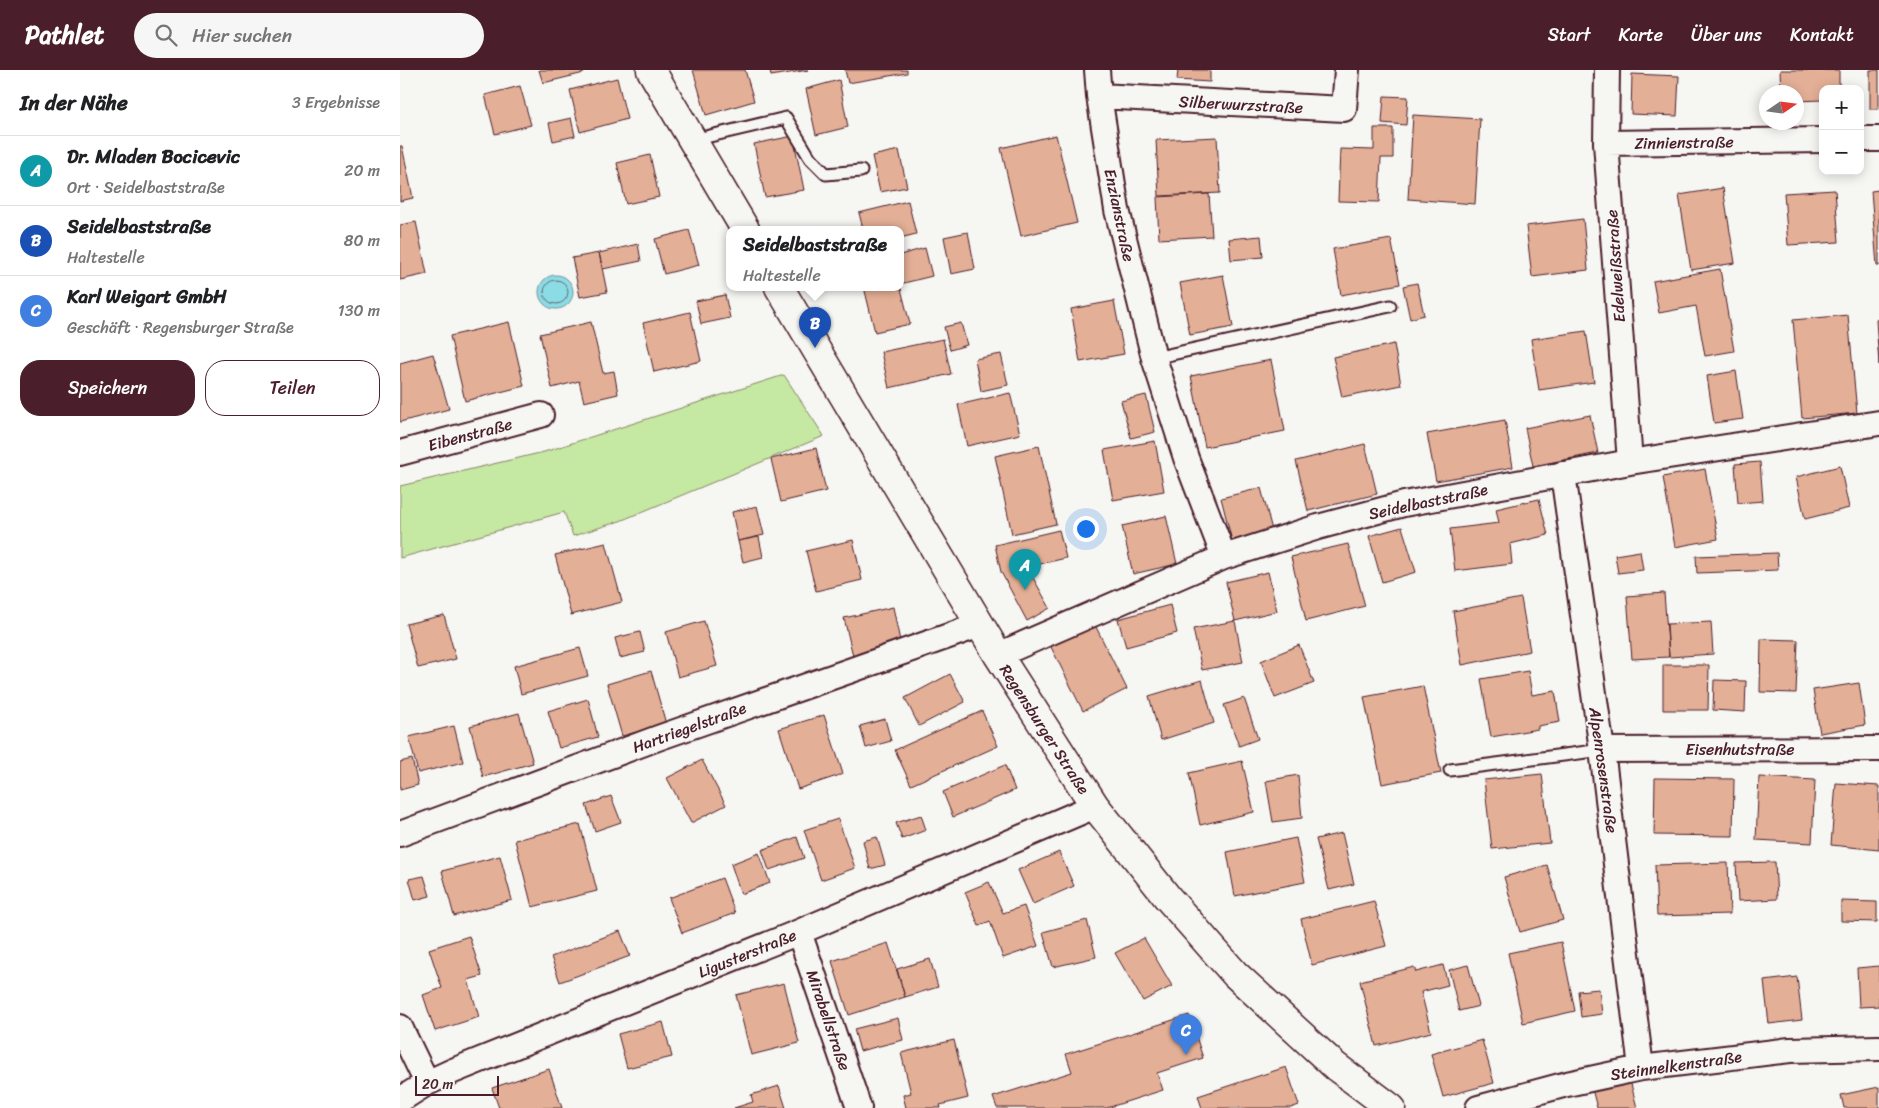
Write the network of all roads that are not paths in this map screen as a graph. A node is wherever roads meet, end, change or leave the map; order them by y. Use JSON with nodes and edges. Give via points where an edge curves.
{"nodes":[{"id":1,"x":651,"y":70,"type":"edge"},
{"id":2,"x":1097,"y":70,"type":"edge"},
{"id":3,"x":1346,"y":70,"type":"edge"},
{"id":4,"x":1607,"y":70,"type":"edge"},
{"id":5,"x":1099,"y":96,"type":"junction"},
{"id":6,"x":1864,"y":139,"type":"edge"},
{"id":7,"x":1879,"y":139,"type":"edge"},
{"id":8,"x":693,"y":140,"type":"junction"},
{"id":9,"x":1819,"y":140,"type":"edge"},
{"id":10,"x":1606,"y":143,"type":"junction"},
{"id":11,"x":862,"y":171,"type":"dead end"},
{"id":12,"x":743,"y":226,"type":"edge"},
{"id":13,"x":781,"y":291,"type":"edge"},
{"id":14,"x":1390,"y":306,"type":"dead end"},
{"id":15,"x":1154,"y":358,"type":"junction"},
{"id":16,"x":541,"y":415,"type":"dead end"},
{"id":17,"x":1879,"y":423,"type":"edge"},
{"id":18,"x":400,"y":453,"type":"edge"},
{"id":19,"x":1630,"y":462,"type":"junction"},
{"id":20,"x":1564,"y":474,"type":"junction"},
{"id":21,"x":1224,"y":557,"type":"junction"},
{"id":22,"x":980,"y":626,"type":"junction"},
{"id":23,"x":998,"y":655,"type":"junction"},
{"id":24,"x":1879,"y":749,"type":"edge"},
{"id":25,"x":1602,"y":750,"type":"junction"},
{"id":26,"x":1450,"y":770,"type":"dead end"},
{"id":27,"x":1095,"y":806,"type":"junction"},
{"id":28,"x":400,"y":834,"type":"edge"},
{"id":29,"x":799,"y":932,"type":"junction"},
{"id":30,"x":400,"y":1027,"type":"edge"},
{"id":31,"x":1879,"y":1048,"type":"edge"},
{"id":32,"x":1641,"y":1068,"type":"junction"},
{"id":33,"x":427,"y":1083,"type":"junction"},
{"id":34,"x":400,"y":1100,"type":"edge"},
{"id":35,"x":859,"y":1108,"type":"edge"},
{"id":36,"x":1391,"y":1108,"type":"edge"},
{"id":37,"x":1478,"y":1108,"type":"edge"}],
"edges":[{"from":1,"to":8,"type":"street"},
{"from":2,"to":5,"type":"street","name":"Enzianstraße"},
{"from":3,"to":5,"type":"street","name":"Silberwurzstraße","via":[[1344,109]]},
{"from":4,"to":10,"type":"street","name":"Edelweißstraße"},
{"from":5,"to":15,"type":"street","name":"Enzianstraße","via":[[1117,210]]},
{"from":6,"to":7,"type":"street"},
{"from":8,"to":11,"type":"lane","via":[[786,118],[810,158],[826,174]]},
{"from":8,"to":12,"type":"street"},
{"from":9,"to":10,"type":"street","name":"Zinnienstraße"},
{"from":10,"to":19,"type":"street","name":"Edelweißstraße"},
{"from":13,"to":22,"type":"street","name":"Regensburger Straße"},
{"from":14,"to":15,"type":"lane"},
{"from":15,"to":21,"type":"street","name":"Enzianstraße","via":[[1186,458]]},
{"from":16,"to":18,"type":"street","name":"Eibenstraße"},
{"from":17,"to":19,"type":"street","name":"Seidelbaststraße"},
{"from":19,"to":20,"type":"street","name":"Seidelbaststraße"},
{"from":20,"to":21,"type":"street","name":"Seidelbaststraße","via":[[1404,504]]},
{"from":20,"to":25,"type":"street","name":"Alpenrosenstraße"},
{"from":21,"to":23,"type":"street","name":"Seidelbaststraße"},
{"from":22,"to":23,"type":"street","name":"Regensburger Straße"},
{"from":22,"to":28,"type":"street","name":"Hartriegelstraße","via":[[658,738]]},
{"from":23,"to":27,"type":"street","name":"Regensburger Straße"},
{"from":24,"to":25,"type":"street","name":"Eisenhutstraße"},
{"from":25,"to":26,"type":"lane"},
{"from":25,"to":32,"type":"street","name":"Alpenrosenstraße"},
{"from":27,"to":29,"type":"street","name":"Ligusterstraße"},
{"from":27,"to":36,"type":"street","name":"Regensburger Straße","via":[[1168,898],[1236,974],[1336,1066]]},
{"from":29,"to":33,"type":"street","name":"Ligusterstraße"},
{"from":29,"to":35,"type":"street","name":"Mirabellstraße"},
{"from":30,"to":33,"type":"street"},
{"from":31,"to":32,"type":"street","name":"Steinnelkenstraße","via":[[1790,1050]]},
{"from":32,"to":37,"type":"street","name":"Steinnelkenstraße"},
{"from":33,"to":34,"type":"street","name":"Ligusterstraße"}]}
